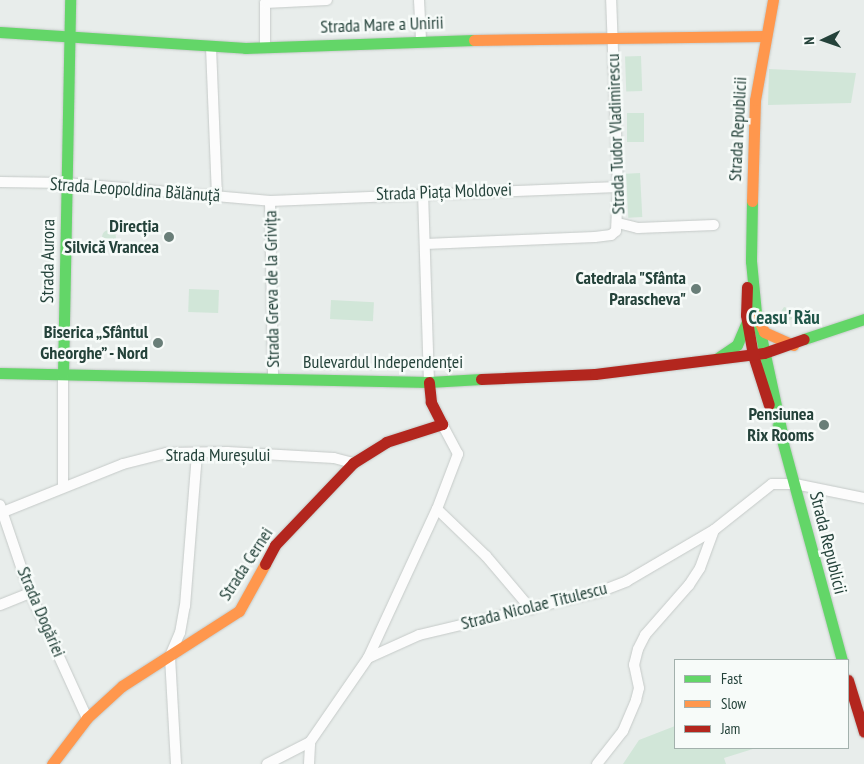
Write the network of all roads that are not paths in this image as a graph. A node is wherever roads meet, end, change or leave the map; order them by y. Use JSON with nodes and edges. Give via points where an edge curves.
{"nodes":[{"id":1,"x":70,"y":0,"type":"edge"},
{"id":2,"x":327,"y":0,"type":"edge"},
{"id":3,"x":419,"y":0,"type":"edge"},
{"id":4,"x":611,"y":0,"type":"edge"},
{"id":5,"x":773,"y":0,"type":"edge"},
{"id":6,"x":0,"y":32,"type":"edge"},
{"id":7,"x":68,"y":35,"type":"junction"},
{"id":8,"x":765,"y":36,"type":"junction"},
{"id":9,"x":612,"y":39,"type":"junction"},
{"id":10,"x":421,"y":40,"type":"junction"},
{"id":11,"x":211,"y":47,"type":"junction"},
{"id":12,"x":265,"y":48,"type":"junction"},
{"id":13,"x":0,"y":182,"type":"edge"},
{"id":14,"x":66,"y":183,"type":"junction"},
{"id":15,"x":618,"y":186,"type":"junction"},
{"id":16,"x":423,"y":192,"type":"junction"},
{"id":17,"x":217,"y":196,"type":"junction"},
{"id":18,"x":270,"y":201,"type":"junction"},
{"id":19,"x":618,"y":223,"type":"junction"},
{"id":20,"x":714,"y":225,"type":"dead end"},
{"id":21,"x":425,"y":244,"type":"junction"},
{"id":22,"x":752,"y":319,"type":"junction"},
{"id":23,"x":864,"y":319,"type":"edge"},
{"id":24,"x":793,"y":345,"type":"junction"},
{"id":25,"x":758,"y":354,"type":"junction"},
{"id":26,"x":713,"y":362,"type":"junction"},
{"id":27,"x":0,"y":373,"type":"edge"},
{"id":28,"x":63,"y":374,"type":"junction"},
{"id":29,"x":273,"y":378,"type":"junction"},
{"id":30,"x":429,"y":382,"type":"junction"},
{"id":31,"x":442,"y":424,"type":"junction"},
{"id":32,"x":197,"y":452,"type":"junction"},
{"id":33,"x":354,"y":463,"type":"junction"},
{"id":34,"x":795,"y":484,"type":"junction"},
{"id":35,"x":63,"y":487,"type":"junction"},
{"id":36,"x":864,"y":498,"type":"edge"},
{"id":37,"x":1,"y":509,"type":"edge"},
{"id":38,"x":438,"y":509,"type":"junction"},
{"id":39,"x":714,"y":530,"type":"junction"},
{"id":40,"x":30,"y":593,"type":"junction"},
{"id":41,"x":0,"y":605,"type":"edge"},
{"id":42,"x":531,"y":609,"type":"junction"},
{"id":43,"x":170,"y":656,"type":"junction"},
{"id":44,"x":368,"y":658,"type":"junction"},
{"id":45,"x":842,"y":659,"type":"edge"},
{"id":46,"x":849,"y":683,"type":"edge"},
{"id":47,"x":87,"y":718,"type":"junction"},
{"id":48,"x":864,"y":732,"type":"edge"},
{"id":49,"x":310,"y":742,"type":"junction"},
{"id":50,"x":52,"y":764,"type":"edge"},
{"id":51,"x":176,"y":764,"type":"edge"},
{"id":52,"x":266,"y":764,"type":"edge"},
{"id":53,"x":309,"y":764,"type":"edge"},
{"id":54,"x":597,"y":764,"type":"edge"}],
"edges":[{"from":1,"to":7,"type":"main road","name":"Strada Aurora"},
{"from":2,"to":12,"type":"street","via":[[266,3]]},
{"from":3,"to":10,"type":"street"},
{"from":4,"to":9,"type":"street","name":"Strada Tudor Vladimirescu"},
{"from":5,"to":8,"type":"main road","name":"Strada Republicii"},
{"from":6,"to":7,"type":"main road","name":"Strada Mare a Unirii"},
{"from":7,"to":11,"type":"main road","name":"Strada Mare a Unirii"},
{"from":7,"to":14,"type":"main road","name":"Strada Aurora"},
{"from":8,"to":9,"type":"main road","name":"Strada Mare a Unirii"},
{"from":8,"to":22,"type":"main road","name":"Strada Republicii","via":[[754,100]]},
{"from":9,"to":10,"type":"main road","name":"Strada Mare a Unirii"},
{"from":9,"to":15,"type":"street","name":"Strada Tudor Vladimirescu"},
{"from":10,"to":12,"type":"main road","name":"Strada Mare a Unirii"},
{"from":11,"to":12,"type":"main road","name":"Strada Mare a Unirii"},
{"from":11,"to":17,"type":"street"},
{"from":13,"to":14,"type":"street","name":"Strada Leopoldina Bălănuță"},
{"from":14,"to":17,"type":"street","name":"Strada Leopoldina Bălănuță"},
{"from":14,"to":28,"type":"main road","name":"Strada Aurora"},
{"from":15,"to":16,"type":"street","name":"Strada Piața Moldovei"},
{"from":15,"to":19,"type":"street","name":"Strada Tudor Vladimirescu"},
{"from":16,"to":18,"type":"street","name":"Strada Piața Moldovei"},
{"from":16,"to":21,"type":"street"},
{"from":17,"to":18,"type":"street","name":"Strada Leopoldina Bălănuță"},
{"from":18,"to":29,"type":"street","name":"Strada Greva de la Grivița"},
{"from":19,"to":20,"type":"street","name":"Strada Tudor Vladimirescu","via":[[638,228]]},
{"from":19,"to":21,"type":"street","via":[[611,235],[595,237]]},
{"from":21,"to":30,"type":"street"},
{"from":22,"to":24,"type":"main road","via":[[764,332]]},
{"from":22,"to":25,"type":"main road","name":"Strada Republicii"},
{"from":22,"to":26,"type":"main road","via":[[737,345]]},
{"from":23,"to":24,"type":"main road","name":"Bulevardul Independenței"},
{"from":24,"to":25,"type":"main road","name":"Bulevardul Independenței"},
{"from":25,"to":26,"type":"main road","name":"Bulevardul Independenței"},
{"from":25,"to":34,"type":"main road","name":"Strada Republicii","via":[[778,404]]},
{"from":26,"to":30,"type":"main road","name":"Bulevardul Independenței","via":[[595,374]]},
{"from":27,"to":28,"type":"main road","name":"Bulevardul Independenței"},
{"from":28,"to":29,"type":"main road","name":"Bulevardul Independenței"},
{"from":28,"to":35,"type":"street","name":"Strada Aurora"},
{"from":29,"to":30,"type":"main road","name":"Bulevardul Independenței"},
{"from":30,"to":31,"type":"main road","via":[[431,402]]},
{"from":31,"to":33,"type":"main road","name":"Strada Cernei","via":[[386,442]]},
{"from":31,"to":38,"type":"street","via":[[458,454]]},
{"from":32,"to":33,"type":"street","name":"Strada Mureșului","via":[[334,458]]},
{"from":32,"to":35,"type":"street","name":"Strada Mureșului","via":[[146,457]]},
{"from":32,"to":43,"type":"street","via":[[185,606],[180,633]]},
{"from":33,"to":43,"type":"main road","name":"Strada Cernei","via":[[275,545],[239,611]]},
{"from":34,"to":36,"type":"street","name":"Strada Nicolae Titulescu"},
{"from":34,"to":39,"type":"street","name":"Strada Nicolae Titulescu","via":[[772,484]]},
{"from":34,"to":45,"type":"main road","name":"Strada Republicii"},
{"from":35,"to":37,"type":"street","name":"Strada Mureșului"},
{"from":37,"to":40,"type":"street","name":"Strada Dogăriei"},
{"from":38,"to":42,"type":"street","via":[[486,556]]},
{"from":38,"to":44,"type":"street"},
{"from":39,"to":42,"type":"street","name":"Strada Nicolae Titulescu","via":[[627,580],[599,592]]},
{"from":39,"to":54,"type":"street","via":[[693,579],[638,648],[634,665],[639,688],[636,700],[622,731]]},
{"from":40,"to":41,"type":"street"},
{"from":40,"to":47,"type":"street","name":"Strada Dogăriei"},
{"from":42,"to":44,"type":"street","name":"Strada Nicolae Titulescu","via":[[419,635]]},
{"from":43,"to":47,"type":"main road","name":"Strada Cernei","via":[[122,686]]},
{"from":43,"to":51,"type":"street"},
{"from":44,"to":49,"type":"street"},
{"from":46,"to":48,"type":"main road"},
{"from":47,"to":50,"type":"main road","name":"Strada Cernei"},
{"from":49,"to":52,"type":"street"},
{"from":49,"to":53,"type":"street"}]}
